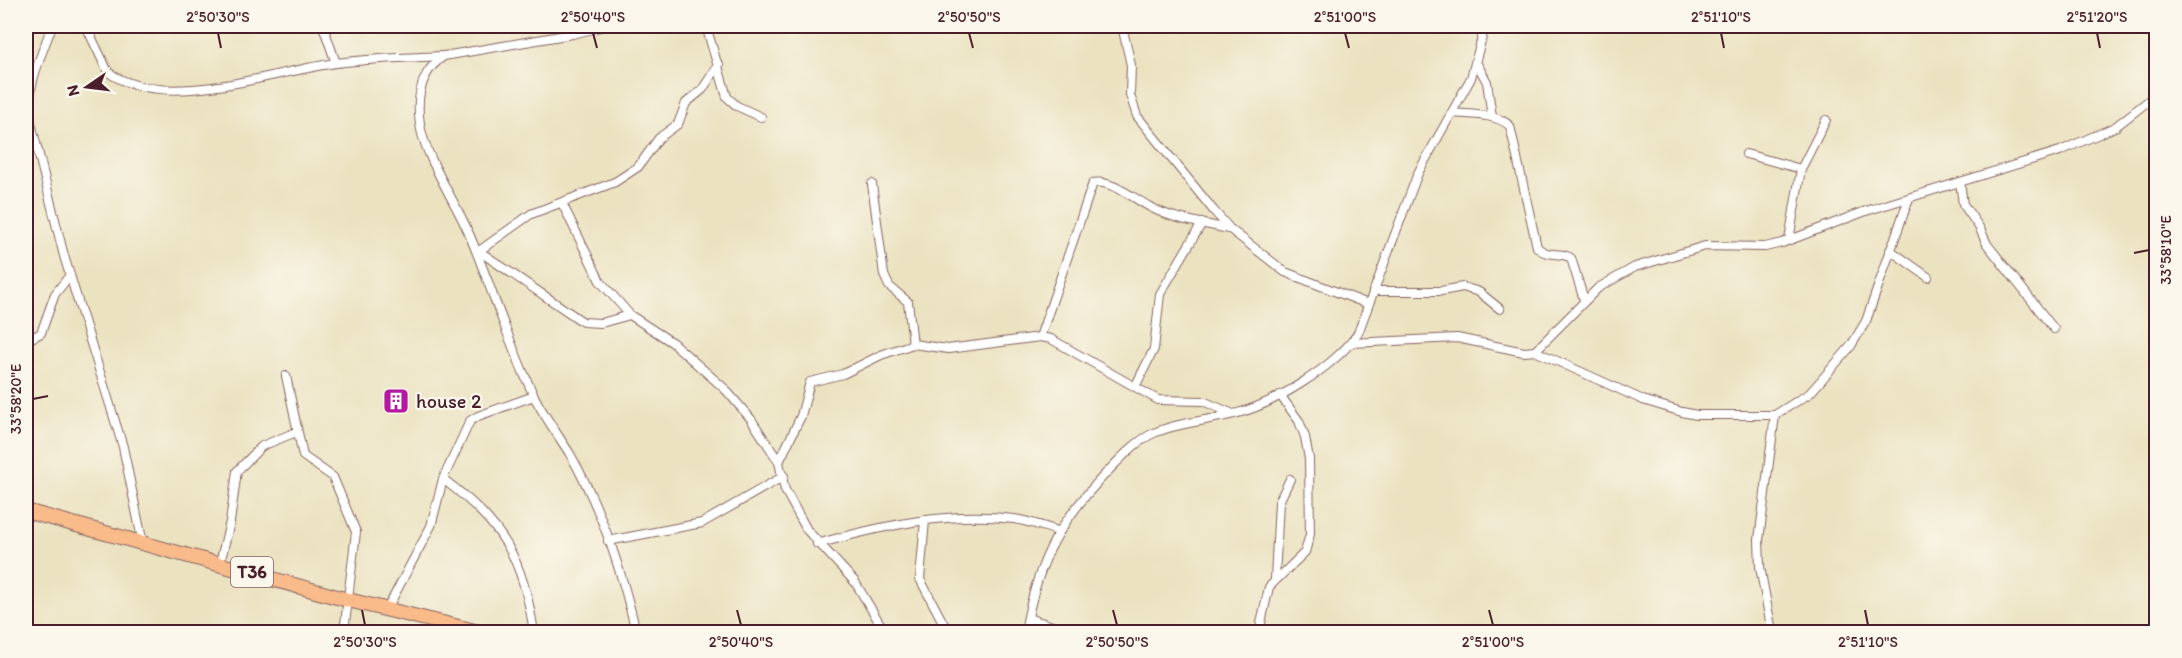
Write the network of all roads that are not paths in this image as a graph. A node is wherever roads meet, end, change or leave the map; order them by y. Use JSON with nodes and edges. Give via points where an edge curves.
{"nodes":[{"id":1,"x":52,"y":26,"type":"edge"},
{"id":2,"x":86,"y":26,"type":"edge"},
{"id":3,"x":323,"y":26,"type":"edge"},
{"id":4,"x":604,"y":26,"type":"edge"},
{"id":5,"x":706,"y":26,"type":"edge"},
{"id":6,"x":1122,"y":26,"type":"edge"},
{"id":7,"x":1485,"y":26,"type":"edge"},
{"id":8,"x":444,"y":56,"type":"junction"},
{"id":9,"x":1476,"y":62,"type":"junction"},
{"id":10,"x":336,"y":63,"type":"junction"},
{"id":11,"x":719,"y":64,"type":"junction"},
{"id":12,"x":2157,"y":95,"type":"edge"},
{"id":13,"x":1453,"y":113,"type":"junction"},
{"id":14,"x":761,"y":117,"type":"dead end"},
{"id":15,"x":1492,"y":117,"type":"junction"},
{"id":16,"x":1826,"y":120,"type":"dead end"},
{"id":17,"x":1746,"y":154,"type":"dead end"},
{"id":18,"x":1801,"y":169,"type":"junction"},
{"id":19,"x":1960,"y":182,"type":"junction"},
{"id":20,"x":872,"y":184,"type":"dead end"},
{"id":21,"x":1908,"y":198,"type":"junction"},
{"id":22,"x":562,"y":203,"type":"junction"},
{"id":23,"x":1202,"y":223,"type":"junction"},
{"id":24,"x":1230,"y":229,"type":"junction"},
{"id":25,"x":1789,"y":240,"type":"junction"},
{"id":26,"x":477,"y":250,"type":"junction"},
{"id":27,"x":1890,"y":250,"type":"junction"},
{"id":28,"x":70,"y":275,"type":"junction"},
{"id":29,"x":1928,"y":277,"type":"dead end"},
{"id":30,"x":1373,"y":291,"type":"junction"},
{"id":31,"x":1584,"y":300,"type":"junction"},
{"id":32,"x":1368,"y":303,"type":"junction"},
{"id":33,"x":1500,"y":309,"type":"dead end"},
{"id":34,"x":630,"y":315,"type":"junction"},
{"id":35,"x":2054,"y":329,"type":"dead end"},
{"id":36,"x":1040,"y":337,"type":"junction"},
{"id":37,"x":26,"y":341,"type":"edge"},
{"id":38,"x":1351,"y":343,"type":"junction"},
{"id":39,"x":913,"y":344,"type":"junction"},
{"id":40,"x":1535,"y":351,"type":"junction"},
{"id":41,"x":286,"y":376,"type":"dead end"},
{"id":42,"x":1135,"y":387,"type":"junction"},
{"id":43,"x":1280,"y":394,"type":"junction"},
{"id":44,"x":534,"y":396,"type":"junction"},
{"id":45,"x":1233,"y":414,"type":"junction"},
{"id":46,"x":1775,"y":415,"type":"junction"},
{"id":47,"x":296,"y":432,"type":"junction"},
{"id":48,"x":779,"y":462,"type":"junction"},
{"id":49,"x":784,"y":476,"type":"junction"},
{"id":50,"x":443,"y":479,"type":"junction"},
{"id":51,"x":1290,"y":479,"type":"dead end"},
{"id":52,"x":26,"y":511,"type":"edge"},
{"id":53,"x":925,"y":520,"type":"junction"},
{"id":54,"x":1058,"y":531,"type":"junction"},
{"id":55,"x":608,"y":541,"type":"junction"},
{"id":56,"x":143,"y":544,"type":"junction"},
{"id":57,"x":817,"y":544,"type":"junction"},
{"id":58,"x":220,"y":563,"type":"junction"},
{"id":59,"x":1275,"y":579,"type":"junction"},
{"id":60,"x":348,"y":600,"type":"junction"},
{"id":61,"x":387,"y":609,"type":"junction"},
{"id":62,"x":1028,"y":618,"type":"junction"},
{"id":63,"x":344,"y":633,"type":"edge"},
{"id":64,"x":479,"y":633,"type":"edge"},
{"id":65,"x":534,"y":633,"type":"edge"},
{"id":66,"x":636,"y":633,"type":"edge"},
{"id":67,"x":885,"y":633,"type":"edge"},
{"id":68,"x":948,"y":633,"type":"edge"},
{"id":69,"x":1025,"y":633,"type":"edge"},
{"id":70,"x":1071,"y":633,"type":"edge"},
{"id":71,"x":1259,"y":633,"type":"edge"},
{"id":72,"x":1772,"y":633,"type":"edge"}],
"edges":[{"from":1,"to":28,"type":"street","via":[[32,82],[29,107]]},
{"from":2,"to":10,"type":"street","via":[[108,72],[134,84],[183,89],[220,87]]},
{"from":3,"to":10,"type":"street"},
{"from":4,"to":8,"type":"street"},
{"from":5,"to":11,"type":"street"},
{"from":6,"to":24,"type":"street","via":[[1131,65],[1130,95],[1137,116]]},
{"from":7,"to":9,"type":"street"},
{"from":8,"to":10,"type":"street"},
{"from":8,"to":26,"type":"street","via":[[433,63],[422,84],[420,126]]},
{"from":9,"to":13,"type":"street"},
{"from":9,"to":15,"type":"street","via":[[1487,82]]},
{"from":11,"to":14,"type":"street","via":[[727,98]]},
{"from":11,"to":22,"type":"street","via":[[702,90],[686,103],[678,124],[659,138],[638,167],[615,182]]},
{"from":12,"to":19,"type":"street","via":[[2115,127],[2060,151]]},
{"from":13,"to":15,"type":"street"},
{"from":13,"to":30,"type":"street","via":[[1418,173]]},
{"from":15,"to":31,"type":"street","via":[[1504,121],[1514,136],[1537,247],[1545,254],[1571,258]]},
{"from":16,"to":18,"type":"street"},
{"from":17,"to":18,"type":"street"},
{"from":18,"to":25,"type":"street"},
{"from":19,"to":21,"type":"street"},
{"from":19,"to":35,"type":"street","via":[[1963,204],[1987,244]]},
{"from":20,"to":39,"type":"street","via":[[881,263],[890,286],[908,302]]},
{"from":21,"to":25,"type":"street"},
{"from":21,"to":27,"type":"street"},
{"from":22,"to":26,"type":"street","via":[[531,214]]},
{"from":22,"to":34,"type":"street","via":[[600,282]]},
{"from":23,"to":24,"type":"street"},
{"from":23,"to":36,"type":"street","via":[[1163,213],[1111,187],[1093,183]]},
{"from":23,"to":42,"type":"street","via":[[1160,294],[1154,349]]},
{"from":24,"to":32,"type":"street","via":[[1285,272]]},
{"from":25,"to":31,"type":"street","via":[[1765,246],[1705,246],[1635,267]]},
{"from":26,"to":34,"type":"street","via":[[583,322],[602,323]]},
{"from":26,"to":44,"type":"street"},
{"from":27,"to":29,"type":"street"},
{"from":27,"to":46,"type":"street","via":[[1866,321],[1843,359],[1810,393]]},
{"from":28,"to":37,"type":"street","via":[[54,294],[41,333]]},
{"from":28,"to":56,"type":"street","via":[[123,447]]},
{"from":30,"to":32,"type":"street"},
{"from":30,"to":33,"type":"street","via":[[1441,291],[1463,287],[1479,292]]},
{"from":31,"to":40,"type":"street"},
{"from":32,"to":38,"type":"street"},
{"from":34,"to":48,"type":"street","via":[[673,343],[725,389],[751,419]]},
{"from":36,"to":39,"type":"street","via":[[948,349]]},
{"from":36,"to":42,"type":"street","via":[[1051,339]]},
{"from":38,"to":40,"type":"street","via":[[1457,338]]},
{"from":38,"to":43,"type":"street","via":[[1308,378]]},
{"from":39,"to":48,"type":"street","via":[[843,374],[810,382],[801,416]]},
{"from":40,"to":46,"type":"street","via":[[1643,400],[1682,412]]},
{"from":41,"to":47,"type":"street"},
{"from":42,"to":45,"type":"street","via":[[1158,400],[1203,401]]},
{"from":43,"to":45,"type":"street"},
{"from":43,"to":59,"type":"street","via":[[1305,437],[1311,534],[1305,552]]},
{"from":44,"to":50,"type":"street","via":[[470,421]]},
{"from":44,"to":55,"type":"street","via":[[570,455]]},
{"from":45,"to":54,"type":"street","via":[[1153,433],[1129,450],[1095,484]]},
{"from":46,"to":72,"type":"street","via":[[1759,540]]},
{"from":47,"to":58,"type":"street","via":[[262,446],[237,471]]},
{"from":47,"to":60,"type":"street","via":[[303,456],[336,480],[354,526]]},
{"from":48,"to":49,"type":"street"},
{"from":49,"to":55,"type":"street","via":[[702,523]]},
{"from":49,"to":57,"type":"street","via":[[788,496]]},
{"from":50,"to":61,"type":"street","via":[[431,526]]},
{"from":50,"to":65,"type":"street","via":[[488,516],[504,539],[516,561]]},
{"from":51,"to":59,"type":"street","via":[[1279,502]]},
{"from":52,"to":56,"type":"highway","number":"T36"},
{"from":53,"to":54,"type":"street","via":[[1016,519]]},
{"from":53,"to":57,"type":"street"},
{"from":53,"to":68,"type":"street","via":[[920,579]]},
{"from":54,"to":62,"type":"street","via":[[1045,556]]},
{"from":55,"to":66,"type":"street"},
{"from":56,"to":58,"type":"highway","number":"T36"},
{"from":57,"to":67,"type":"street","via":[[855,582]]},
{"from":58,"to":60,"type":"highway","number":"T36"},
{"from":59,"to":71,"type":"street","via":[[1266,595]]},
{"from":60,"to":61,"type":"highway","number":"T36"},
{"from":60,"to":63,"type":"street"},
{"from":61,"to":64,"type":"highway","number":"T36"},
{"from":62,"to":69,"type":"street"},
{"from":62,"to":70,"type":"street"}]}
